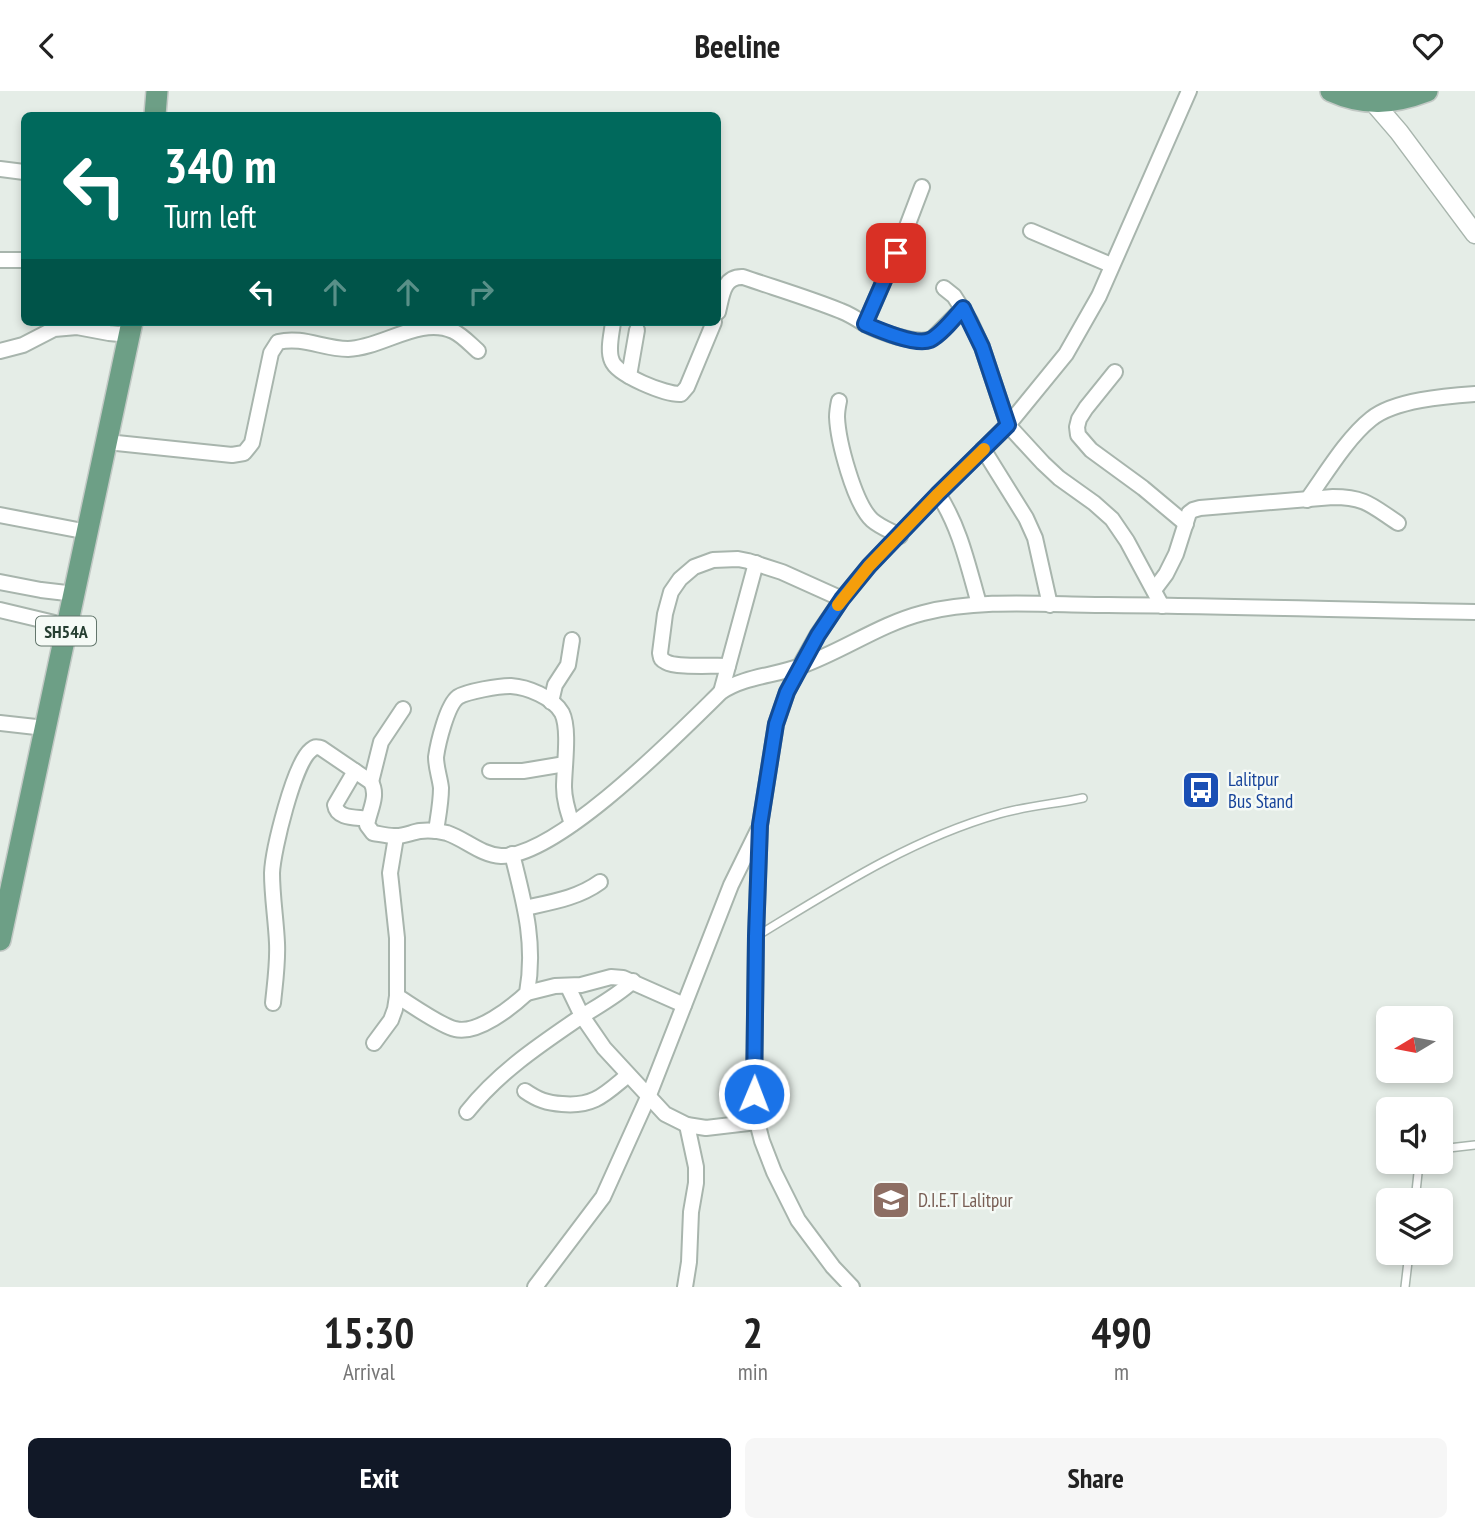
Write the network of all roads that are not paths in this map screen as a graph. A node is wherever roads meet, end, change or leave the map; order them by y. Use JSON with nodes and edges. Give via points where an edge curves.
{"nodes":[{"id":1,"x":157,"y":91,"type":"edge"},
{"id":2,"x":1189,"y":91,"type":"edge"},
{"id":3,"x":1331,"y":91,"type":"edge"},
{"id":4,"x":1427,"y":91,"type":"edge"},
{"id":5,"x":1374,"y":103,"type":"junction"},
{"id":6,"x":155,"y":112,"type":"edge"},
{"id":7,"x":0,"y":169,"type":"edge"},
{"id":8,"x":21,"y":171,"type":"edge"},
{"id":9,"x":922,"y":187,"type":"dead end"},
{"id":10,"x":1031,"y":231,"type":"dead end"},
{"id":11,"x":1475,"y":234,"type":"edge"},
{"id":12,"x":0,"y":260,"type":"edge"},
{"id":13,"x":21,"y":260,"type":"edge"},
{"id":14,"x":1111,"y":265,"type":"junction"},
{"id":15,"x":944,"y":288,"type":"dead end"},
{"id":16,"x":721,"y":301,"type":"edge"},
{"id":17,"x":963,"y":308,"type":"junction"},
{"id":18,"x":865,"y":324,"type":"junction"},
{"id":19,"x":613,"y":326,"type":"edge"},
{"id":20,"x":712,"y":326,"type":"edge"},
{"id":21,"x":131,"y":328,"type":"edge"},
{"id":22,"x":637,"y":330,"type":"dead end"},
{"id":23,"x":0,"y":351,"type":"edge"},
{"id":24,"x":478,"y":351,"type":"dead end"},
{"id":25,"x":1115,"y":372,"type":"dead end"},
{"id":26,"x":629,"y":376,"type":"junction"},
{"id":27,"x":1475,"y":394,"type":"edge"},
{"id":28,"x":839,"y":401,"type":"dead end"},
{"id":29,"x":1008,"y":425,"type":"junction"},
{"id":30,"x":107,"y":442,"type":"junction"},
{"id":31,"x":983,"y":450,"type":"junction"},
{"id":32,"x":938,"y":494,"type":"junction"},
{"id":33,"x":1307,"y":500,"type":"junction"},
{"id":34,"x":0,"y":515,"type":"edge"},
{"id":35,"x":1398,"y":523,"type":"dead end"},
{"id":36,"x":1186,"y":524,"type":"junction"},
{"id":37,"x":88,"y":532,"type":"junction"},
{"id":38,"x":900,"y":535,"type":"junction"},
{"id":39,"x":756,"y":563,"type":"junction"},
{"id":40,"x":0,"y":582,"type":"edge"},
{"id":41,"x":1154,"y":590,"type":"junction"},
{"id":42,"x":75,"y":594,"type":"junction"},
{"id":43,"x":842,"y":599,"type":"junction"},
{"id":44,"x":979,"y":604,"type":"junction"},
{"id":45,"x":1050,"y":605,"type":"junction"},
{"id":46,"x":1162,"y":606,"type":"junction"},
{"id":47,"x":0,"y":610,"type":"edge"},
{"id":48,"x":1475,"y":612,"type":"edge"},
{"id":49,"x":67,"y":626,"type":"junction"},
{"id":50,"x":572,"y":640,"type":"dead end"},
{"id":51,"x":728,"y":666,"type":"junction"},
{"id":52,"x":800,"y":666,"type":"junction"},
{"id":53,"x":721,"y":692,"type":"junction"},
{"id":54,"x":551,"y":702,"type":"junction"},
{"id":55,"x":403,"y":709,"type":"dead end"},
{"id":56,"x":0,"y":723,"type":"edge"},
{"id":57,"x":45,"y":728,"type":"junction"},
{"id":58,"x":565,"y":764,"type":"junction"},
{"id":59,"x":355,"y":771,"type":"junction"},
{"id":60,"x":490,"y":771,"type":"dead end"},
{"id":61,"x":371,"y":782,"type":"junction"},
{"id":62,"x":1083,"y":798,"type":"dead end"},
{"id":63,"x":368,"y":819,"type":"junction"},
{"id":64,"x":572,"y":824,"type":"junction"},
{"id":65,"x":760,"y":825,"type":"junction"},
{"id":66,"x":436,"y":831,"type":"junction"},
{"id":67,"x":396,"y":837,"type":"junction"},
{"id":68,"x":512,"y":854,"type":"junction"},
{"id":69,"x":600,"y":882,"type":"dead end"},
{"id":70,"x":525,"y":908,"type":"junction"},
{"id":71,"x":756,"y":936,"type":"junction"},
{"id":72,"x":0,"y":940,"type":"edge"},
{"id":73,"x":633,"y":981,"type":"junction"},
{"id":74,"x":568,"y":986,"type":"junction"},
{"id":75,"x":527,"y":993,"type":"junction"},
{"id":76,"x":397,"y":996,"type":"junction"},
{"id":77,"x":273,"y":1003,"type":"dead end"},
{"id":78,"x":684,"y":1005,"type":"junction"},
{"id":79,"x":582,"y":1016,"type":"junction"},
{"id":80,"x":374,"y":1043,"type":"dead end"},
{"id":81,"x":628,"y":1075,"type":"junction"},
{"id":82,"x":525,"y":1091,"type":"dead end"},
{"id":83,"x":649,"y":1095,"type":"junction"},
{"id":84,"x":467,"y":1112,"type":"dead end"},
{"id":85,"x":757,"y":1122,"type":"junction"},
{"id":86,"x":687,"y":1125,"type":"junction"},
{"id":87,"x":1475,"y":1145,"type":"edge"},
{"id":88,"x":1453,"y":1148,"type":"edge"},
{"id":89,"x":1408,"y":1265,"type":"edge"},
{"id":90,"x":536,"y":1286,"type":"edge"},
{"id":91,"x":685,"y":1287,"type":"edge"},
{"id":92,"x":852,"y":1287,"type":"edge"},
{"id":93,"x":1405,"y":1287,"type":"edge"}],
"edges":[{"from":1,"to":6,"type":"main road"},
{"from":2,"to":14,"type":"street"},
{"from":3,"to":5,"type":"main road"},
{"from":4,"to":5,"type":"main road"},
{"from":5,"to":11,"type":"street"},
{"from":7,"to":8,"type":"street"},
{"from":9,"to":18,"type":"street"},
{"from":10,"to":14,"type":"street"},
{"from":12,"to":13,"type":"street"},
{"from":14,"to":29,"type":"street","via":[[1066,354]]},
{"from":15,"to":17,"type":"street"},
{"from":16,"to":18,"type":"street","via":[[730,279],[743,277],[842,311]]},
{"from":17,"to":18,"type":"street","via":[[928,341]]},
{"from":17,"to":29,"type":"street","via":[[982,347]]},
{"from":19,"to":26,"type":"street","via":[[612,363]]},
{"from":20,"to":26,"type":"street","via":[[685,392],[669,393]]},
{"from":21,"to":23,"type":"street","via":[[108,333],[77,327],[54,329]]},
{"from":21,"to":30,"type":"main road","number":"SH54A"},
{"from":22,"to":26,"type":"street"},
{"from":24,"to":30,"type":"street","via":[[452,331],[430,327],[351,349],[292,339],[278,342],[271,353],[252,443],[244,453]]},
{"from":25,"to":36,"type":"street","via":[[1079,419],[1078,435]]},
{"from":27,"to":33,"type":"street","via":[[1410,403],[1372,418]]},
{"from":28,"to":38,"type":"street","via":[[840,441],[856,497],[873,521]]},
{"from":29,"to":31,"type":"street"},
{"from":29,"to":41,"type":"street","via":[[1059,478],[1112,519]]},
{"from":30,"to":37,"type":"main road","number":"SH54A"},
{"from":31,"to":32,"type":"street"},
{"from":31,"to":45,"type":"street","via":[[1035,538]]},
{"from":32,"to":38,"type":"street"},
{"from":32,"to":44,"type":"street","via":[[955,526]]},
{"from":33,"to":35,"type":"street","via":[[1352,497]]},
{"from":33,"to":36,"type":"street","via":[[1200,508],[1189,513]]},
{"from":34,"to":37,"type":"street"},
{"from":36,"to":41,"type":"street","via":[[1176,554]]},
{"from":37,"to":42,"type":"main road","number":"SH54A"},
{"from":38,"to":43,"type":"street"},
{"from":39,"to":43,"type":"street"},
{"from":39,"to":51,"type":"street"},
{"from":39,"to":51,"type":"street","via":[[726,559],[694,567],[671,592],[665,614],[660,653],[667,663]]},
{"from":40,"to":42,"type":"street"},
{"from":41,"to":46,"type":"street"},
{"from":42,"to":49,"type":"main road","number":"SH54A"},
{"from":43,"to":52,"type":"street"},
{"from":44,"to":45,"type":"street"},
{"from":44,"to":52,"type":"street","via":[[904,619]]},
{"from":45,"to":46,"type":"street"},
{"from":46,"to":48,"type":"street"},
{"from":47,"to":49,"type":"street"},
{"from":49,"to":57,"type":"main road","number":"SH54A"},
{"from":50,"to":54,"type":"street","via":[[568,666],[558,678]]},
{"from":51,"to":53,"type":"street"},
{"from":52,"to":53,"type":"street"},
{"from":52,"to":65,"type":"street","via":[[776,724]]},
{"from":53,"to":64,"type":"street","via":[[648,763]]},
{"from":54,"to":58,"type":"street","via":[[566,724]]},
{"from":54,"to":66,"type":"street","via":[[535,691],[506,686],[457,698],[436,758],[441,791]]},
{"from":55,"to":61,"type":"street","via":[[381,741]]},
{"from":56,"to":57,"type":"street"},
{"from":57,"to":72,"type":"main road","number":"SH54A"},
{"from":58,"to":60,"type":"street"},
{"from":58,"to":64,"type":"street","via":[[566,803]]},
{"from":59,"to":61,"type":"street"},
{"from":59,"to":63,"type":"street","via":[[336,810]]},
{"from":59,"to":77,"type":"street","via":[[316,747],[305,757],[294,781],[272,874],[277,958]]},
{"from":61,"to":63,"type":"street","via":[[375,788]]},
{"from":62,"to":71,"type":"lane","via":[[1000,814],[918,845],[862,871]]},
{"from":63,"to":67,"type":"street","via":[[373,834]]},
{"from":64,"to":68,"type":"street","via":[[538,845]]},
{"from":65,"to":71,"type":"street"},
{"from":65,"to":78,"type":"street"},
{"from":66,"to":67,"type":"street"},
{"from":66,"to":68,"type":"street","via":[[491,854]]},
{"from":67,"to":76,"type":"street","via":[[390,873]]},
{"from":68,"to":70,"type":"street"},
{"from":69,"to":70,"type":"street","via":[[576,896]]},
{"from":70,"to":75,"type":"street","via":[[532,962]]},
{"from":71,"to":85,"type":"street"},
{"from":73,"to":74,"type":"street","via":[[611,977]]},
{"from":73,"to":78,"type":"street"},
{"from":73,"to":79,"type":"street"},
{"from":74,"to":75,"type":"street"},
{"from":74,"to":79,"type":"street"},
{"from":75,"to":76,"type":"street","via":[[491,1020],[469,1029],[455,1029]]},
{"from":76,"to":80,"type":"street","via":[[391,1020]]},
{"from":78,"to":83,"type":"street"},
{"from":79,"to":81,"type":"street"},
{"from":79,"to":84,"type":"street","via":[[517,1062]]},
{"from":81,"to":82,"type":"street","via":[[585,1104],[549,1103]]},
{"from":81,"to":83,"type":"street"},
{"from":83,"to":86,"type":"street","via":[[664,1114]]},
{"from":83,"to":90,"type":"street","via":[[603,1197]]},
{"from":85,"to":86,"type":"street","via":[[706,1128]]},
{"from":85,"to":92,"type":"street","via":[[774,1172],[798,1220]]},
{"from":86,"to":91,"type":"street","via":[[696,1183]]},
{"from":87,"to":88,"type":"lane"},
{"from":89,"to":93,"type":"lane"}]}
